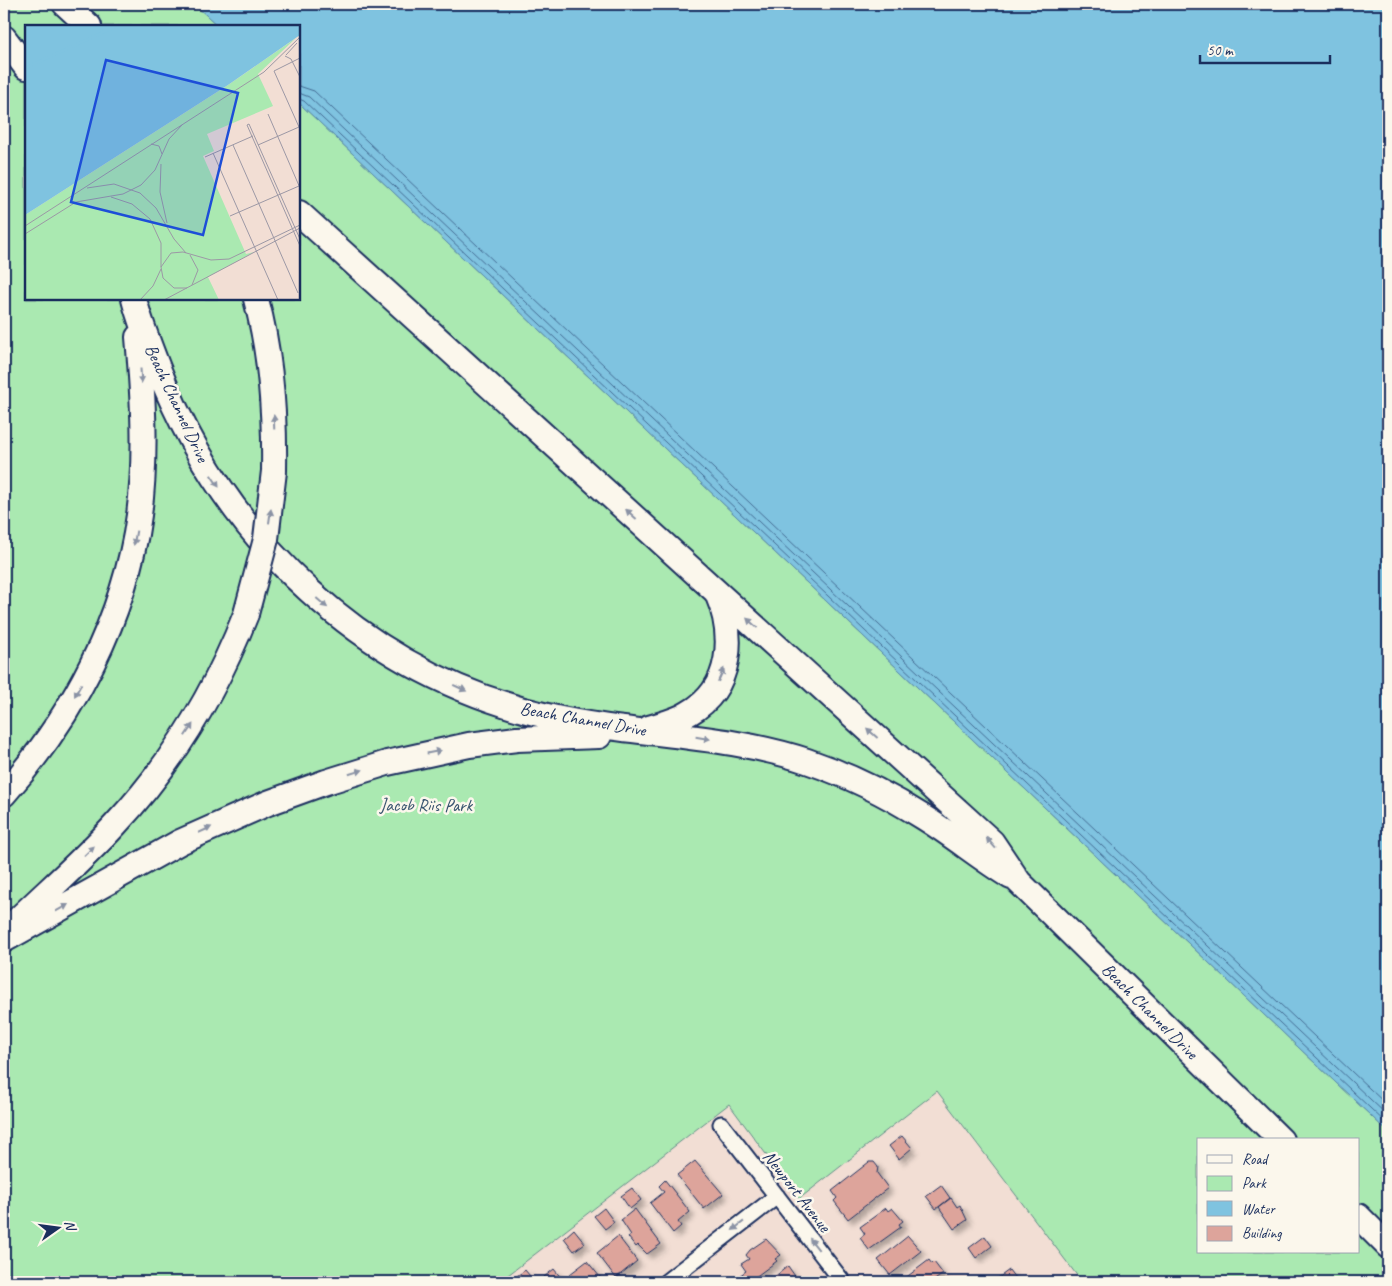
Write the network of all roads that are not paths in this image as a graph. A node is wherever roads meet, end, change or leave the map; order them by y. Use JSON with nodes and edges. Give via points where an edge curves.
{"nodes":[{"id":1,"x":65,"y":4,"type":"edge"},
{"id":2,"x":88,"y":25,"type":"edge"},
{"id":3,"x":4,"y":38,"type":"edge"},
{"id":4,"x":25,"y":66,"type":"edge"},
{"id":5,"x":300,"y":214,"type":"edge"},
{"id":6,"x":256,"y":300,"type":"edge"},
{"id":7,"x":135,"y":305,"type":"edge"},
{"id":8,"x":716,"y":591,"type":"junction"},
{"id":9,"x":642,"y":730,"type":"junction"},
{"id":10,"x":4,"y":794,"type":"edge"},
{"id":11,"x":1019,"y":882,"type":"junction"},
{"id":12,"x":4,"y":934,"type":"edge"},
{"id":13,"x":4,"y":940,"type":"edge"},
{"id":14,"x":721,"y":1124,"type":"dead end"},
{"id":15,"x":1279,"y":1138,"type":"edge"},
{"id":16,"x":777,"y":1196,"type":"junction"},
{"id":17,"x":1360,"y":1218,"type":"edge"},
{"id":18,"x":1388,"y":1246,"type":"edge"},
{"id":19,"x":666,"y":1282,"type":"edge"},
{"id":20,"x":843,"y":1282,"type":"edge"}],
"edges":[{"from":1,"to":2,"type":"main road"},
{"from":3,"to":4,"type":"main road"},
{"from":8,"to":5,"type":"main road","name":"Beach Channel Drive","one_way":true},
{"from":12,"to":6,"type":"main road","one_way":true,"bridge":true,"via":[[115,826],[161,770],[214,688],[246,614],[266,539],[274,471],[270,376]]},
{"from":7,"to":9,"type":"main road","name":"Beach Channel Drive","one_way":true,"via":[[163,381],[200,458],[261,542],[321,603],[397,657],[487,700],[571,721]]},
{"from":7,"to":10,"type":"main road","one_way":true,"via":[[144,413],[144,463],[129,567],[113,617],[78,691],[43,745]]},
{"from":9,"to":8,"type":"main road","one_way":true,"via":[[690,713],[716,685],[729,647],[726,619]]},
{"from":11,"to":8,"type":"main road","name":"Beach Channel Drive","one_way":true,"via":[[992,842]]},
{"from":9,"to":11,"type":"main road","name":"Beach Channel Drive","one_way":true,"via":[[759,748],[853,779],[923,817]]},
{"from":13,"to":9,"type":"main road","one_way":true,"via":[[188,838],[326,782],[387,763],[468,745],[517,739],[592,737]]},
{"from":11,"to":15,"type":"main road","name":"Beach Channel Drive"},
{"from":14,"to":16,"type":"street","name":"Newport Avenue"},
{"from":16,"to":19,"type":"street","one_way":true},
{"from":20,"to":16,"type":"street","name":"Newport Avenue","one_way":true},
{"from":17,"to":18,"type":"main road"}]}
